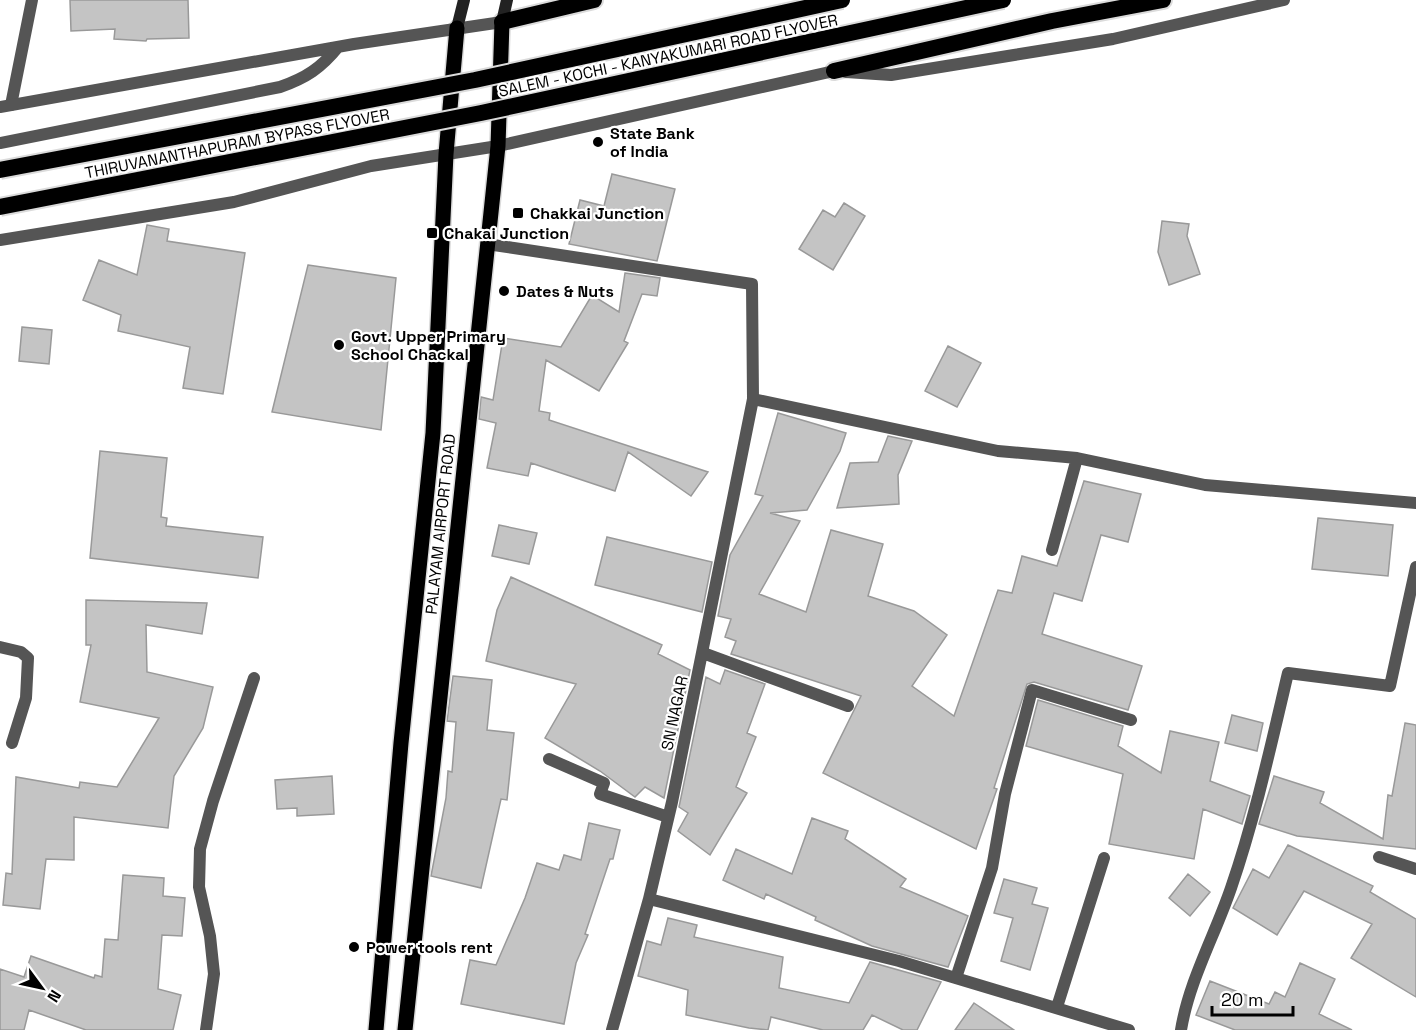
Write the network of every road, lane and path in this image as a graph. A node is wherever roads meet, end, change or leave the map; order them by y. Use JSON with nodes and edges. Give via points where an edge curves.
{"nodes":[{"id":1,"x":32,"y":0,"type":"edge"},
{"id":2,"x":464,"y":0,"type":"edge"},
{"id":3,"x":507,"y":0,"type":"edge"},
{"id":4,"x":594,"y":0,"type":"edge"},
{"id":5,"x":842,"y":0,"type":"edge"},
{"id":6,"x":1004,"y":0,"type":"edge"},
{"id":7,"x":1163,"y":0,"type":"edge"},
{"id":8,"x":1284,"y":0,"type":"edge"},
{"id":9,"x":563,"y":4,"type":"edge"},
{"id":10,"x":502,"y":22,"type":"junction"},
{"id":11,"x":457,"y":28,"type":"junction"},
{"id":12,"x":338,"y":47,"type":"junction"},
{"id":13,"x":834,"y":71,"type":"junction"},
{"id":14,"x":475,"y":80,"type":"joint"},
{"id":15,"x":5,"y":106,"type":"edge"},
{"id":16,"x":481,"y":113,"type":"joint"},
{"id":17,"x":0,"y":143,"type":"edge"},
{"id":18,"x":498,"y":146,"type":"junction"},
{"id":19,"x":446,"y":154,"type":"junction"},
{"id":20,"x":0,"y":170,"type":"edge"},
{"id":21,"x":0,"y":207,"type":"edge"},
{"id":22,"x":0,"y":240,"type":"edge"},
{"id":23,"x":487,"y":244,"type":"junction"},
{"id":24,"x":753,"y":399,"type":"junction"},
{"id":25,"x":1077,"y":458,"type":"junction"},
{"id":26,"x":1416,"y":503,"type":"edge"},
{"id":27,"x":1053,"y":550,"type":"dead end"},
{"id":28,"x":1416,"y":567,"type":"edge"},
{"id":29,"x":0,"y":647,"type":"edge"},
{"id":30,"x":703,"y":653,"type":"junction"},
{"id":31,"x":254,"y":678,"type":"dead end"},
{"id":32,"x":848,"y":706,"type":"dead end"},
{"id":33,"x":1131,"y":720,"type":"dead end"},
{"id":34,"x":12,"y":743,"type":"dead end"},
{"id":35,"x":549,"y":759,"type":"dead end"},
{"id":36,"x":668,"y":817,"type":"junction"},
{"id":37,"x":1379,"y":857,"type":"dead end"},
{"id":38,"x":1104,"y":858,"type":"dead end"},
{"id":39,"x":1416,"y":869,"type":"edge"},
{"id":40,"x":649,"y":899,"type":"junction"},
{"id":41,"x":956,"y":978,"type":"junction"},
{"id":42,"x":1057,"y":1007,"type":"junction"},
{"id":43,"x":206,"y":1030,"type":"edge"},
{"id":44,"x":376,"y":1030,"type":"edge"},
{"id":45,"x":405,"y":1030,"type":"edge"},
{"id":46,"x":612,"y":1030,"type":"edge"},
{"id":47,"x":1129,"y":1030,"type":"edge"},
{"id":48,"x":1181,"y":1030,"type":"edge"}],
"edges":[{"from":1,"to":15,"type":"street"},
{"from":2,"to":11,"type":"main road"},
{"from":3,"to":10,"type":"main road"},
{"from":4,"to":9,"type":"highway"},
{"from":5,"to":14,"type":"highway","name":"SALEM - KOCHI - KANYAKUMARI ROAD FLYOVER","bridge":true},
{"from":6,"to":16,"type":"highway","name":"SALEM - KOCHI - KANYAKUMARI ROAD FLYOVER","bridge":true},
{"from":7,"to":13,"type":"highway"},
{"from":8,"to":13,"type":"street","via":[[1113,39],[891,75]]},
{"from":9,"to":10,"type":"highway"},
{"from":10,"to":11,"type":"street"},
{"from":10,"to":18,"type":"main road","name":"PALAYAM AIRPORT ROAD"},
{"from":11,"to":12,"type":"street"},
{"from":11,"to":19,"type":"main road","name":"PALAYAM AIRPORT ROAD"},
{"from":12,"to":15,"type":"street"},
{"from":12,"to":17,"type":"street","via":[[321,68],[280,87]]},
{"from":13,"to":18,"type":"street"},
{"from":14,"to":20,"type":"highway","name":"THIRUVANANTHAPURAM BYPASS FLYOVER","bridge":true},
{"from":16,"to":21,"type":"highway","name":"THIRUVANANTHAPURAM BYPASS FLYOVER","bridge":true},
{"from":18,"to":19,"type":"street"},
{"from":18,"to":23,"type":"main road","name":"PALAYAM AIRPORT ROAD"},
{"from":19,"to":22,"type":"street","via":[[371,166],[234,202]]},
{"from":19,"to":44,"type":"main road","name":"PALAYAM AIRPORT ROAD","via":[[433,433]]},
{"from":23,"to":24,"type":"street","name":"SN NAGAR","via":[[752,284]]},
{"from":23,"to":45,"type":"main road","name":"PALAYAM AIRPORT ROAD"},
{"from":24,"to":25,"type":"street","via":[[998,451]]},
{"from":24,"to":30,"type":"street","name":"SN NAGAR"},
{"from":25,"to":26,"type":"street","via":[[1205,485]]},
{"from":25,"to":27,"type":"street"},
{"from":28,"to":48,"type":"street","via":[[1390,686],[1288,673],[1261,790]]},
{"from":29,"to":34,"type":"street","via":[[21,652],[28,658],[26,699]]},
{"from":30,"to":32,"type":"street"},
{"from":30,"to":36,"type":"street","name":"SN NAGAR"},
{"from":31,"to":43,"type":"street","via":[[200,849],[199,886],[214,974]]},
{"from":33,"to":41,"type":"street","via":[[1032,690],[1005,794],[992,868]]},
{"from":35,"to":36,"type":"street","via":[[604,783],[600,794]]},
{"from":36,"to":40,"type":"street","name":"SN NAGAR"},
{"from":37,"to":39,"type":"street"},
{"from":38,"to":42,"type":"street"},
{"from":40,"to":41,"type":"street"},
{"from":40,"to":46,"type":"street","name":"SN NAGAR"},
{"from":41,"to":42,"type":"street"},
{"from":42,"to":47,"type":"street"}]}
